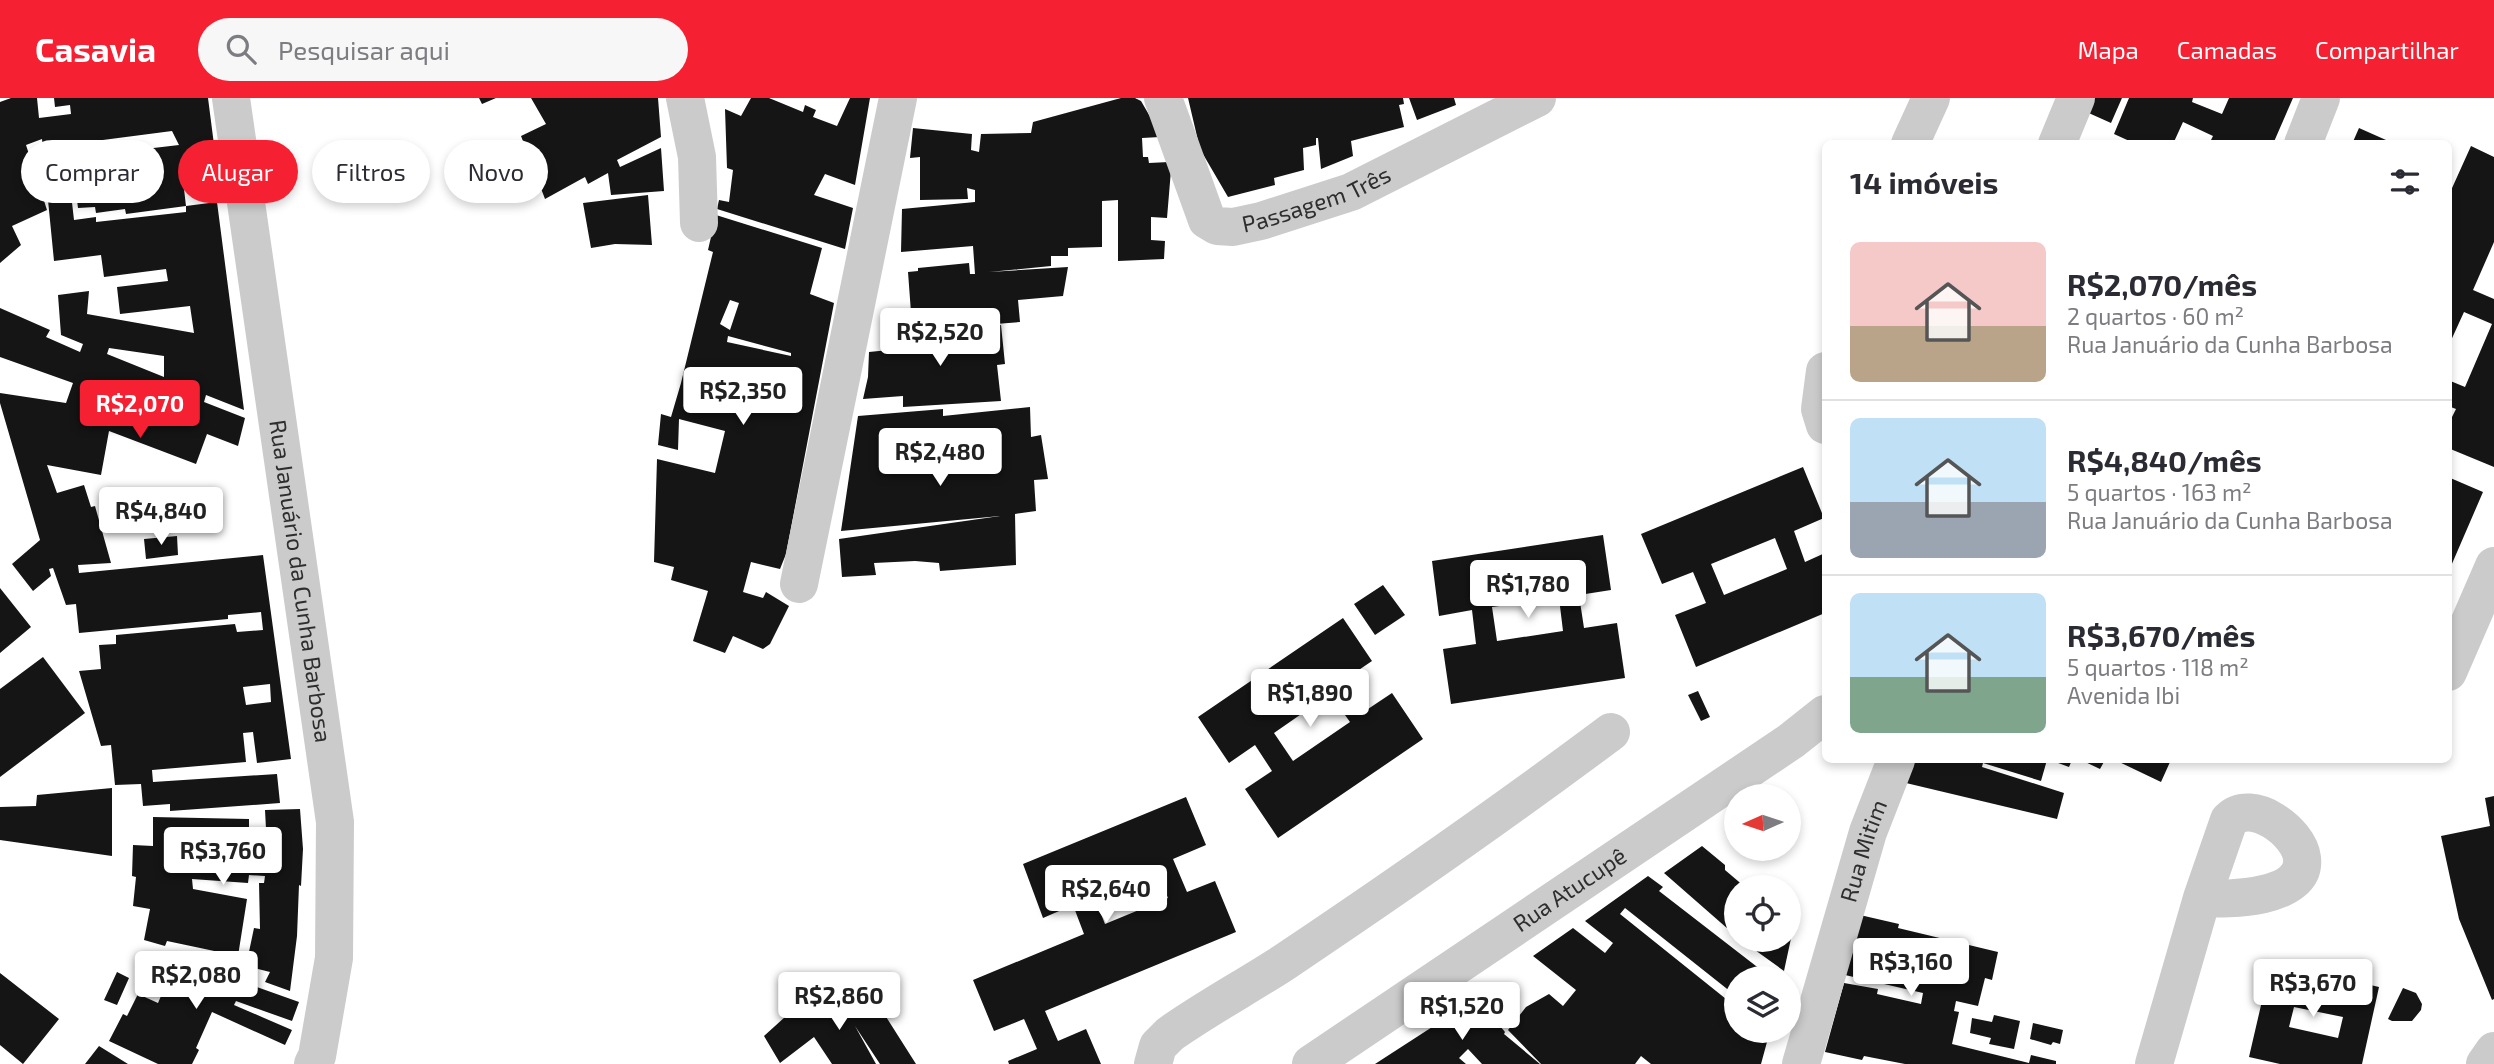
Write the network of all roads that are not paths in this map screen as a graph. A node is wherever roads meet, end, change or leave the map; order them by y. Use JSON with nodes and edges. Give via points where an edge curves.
{"nodes":[{"id":1,"x":231,"y":98,"type":"edge"},
{"id":2,"x":685,"y":98,"type":"edge"},
{"id":3,"x":898,"y":98,"type":"edge"},
{"id":4,"x":1163,"y":98,"type":"edge"},
{"id":5,"x":1537,"y":98,"type":"edge"},
{"id":6,"x":1931,"y":98,"type":"edge"},
{"id":7,"x":2076,"y":98,"type":"edge"},
{"id":8,"x":2322,"y":98,"type":"edge"},
{"id":9,"x":1912,"y":140,"type":"edge"},
{"id":10,"x":2059,"y":140,"type":"edge"},
{"id":11,"x":2305,"y":140,"type":"edge"},
{"id":12,"x":699,"y":223,"type":"dead end"},
{"id":13,"x":1822,"y":394,"type":"edge"},
{"id":14,"x":1822,"y":415,"type":"edge"},
{"id":15,"x":2494,"y":566,"type":"edge"},
{"id":16,"x":799,"y":584,"type":"dead end"},
{"id":17,"x":2452,"y":663,"type":"edge"},
{"id":18,"x":1822,"y":716,"type":"edge"},
{"id":19,"x":1611,"y":732,"type":"dead end"},
{"id":20,"x":1895,"y":763,"type":"edge"},
{"id":21,"x":2202,"y":898,"type":"dead end"},
{"id":22,"x":2494,"y":1051,"type":"edge"},
{"id":23,"x":313,"y":1064,"type":"edge"},
{"id":24,"x":1153,"y":1064,"type":"edge"},
{"id":25,"x":1311,"y":1064,"type":"edge"},
{"id":26,"x":1801,"y":1064,"type":"edge"},
{"id":27,"x":2154,"y":1064,"type":"edge"},
{"id":28,"x":2485,"y":1064,"type":"edge"}],
"edges":[{"from":1,"to":23,"type":"street","name":"Rua Januário da Cunha Barbosa","via":[[335,822],[334,958]]},
{"from":2,"to":12,"type":"street","via":[[696,157]]},
{"from":3,"to":16,"type":"street"},
{"from":4,"to":5,"type":"street","name":"Passagem Três","via":[[1207,220],[1233,227],[1351,192]]},
{"from":6,"to":9,"type":"street"},
{"from":7,"to":10,"type":"street"},
{"from":8,"to":11,"type":"street"},
{"from":13,"to":14,"type":"street"},
{"from":15,"to":17,"type":"street"},
{"from":18,"to":25,"type":"street","name":"Rua Atucupê"},
{"from":19,"to":24,"type":"street","via":[[1400,885],[1170,1034],[1157,1046]]},
{"from":20,"to":26,"type":"street","name":"Rua Mitim","via":[[1868,832]]},
{"from":21,"to":27,"type":"street"},
{"from":22,"to":28,"type":"street"}]}
